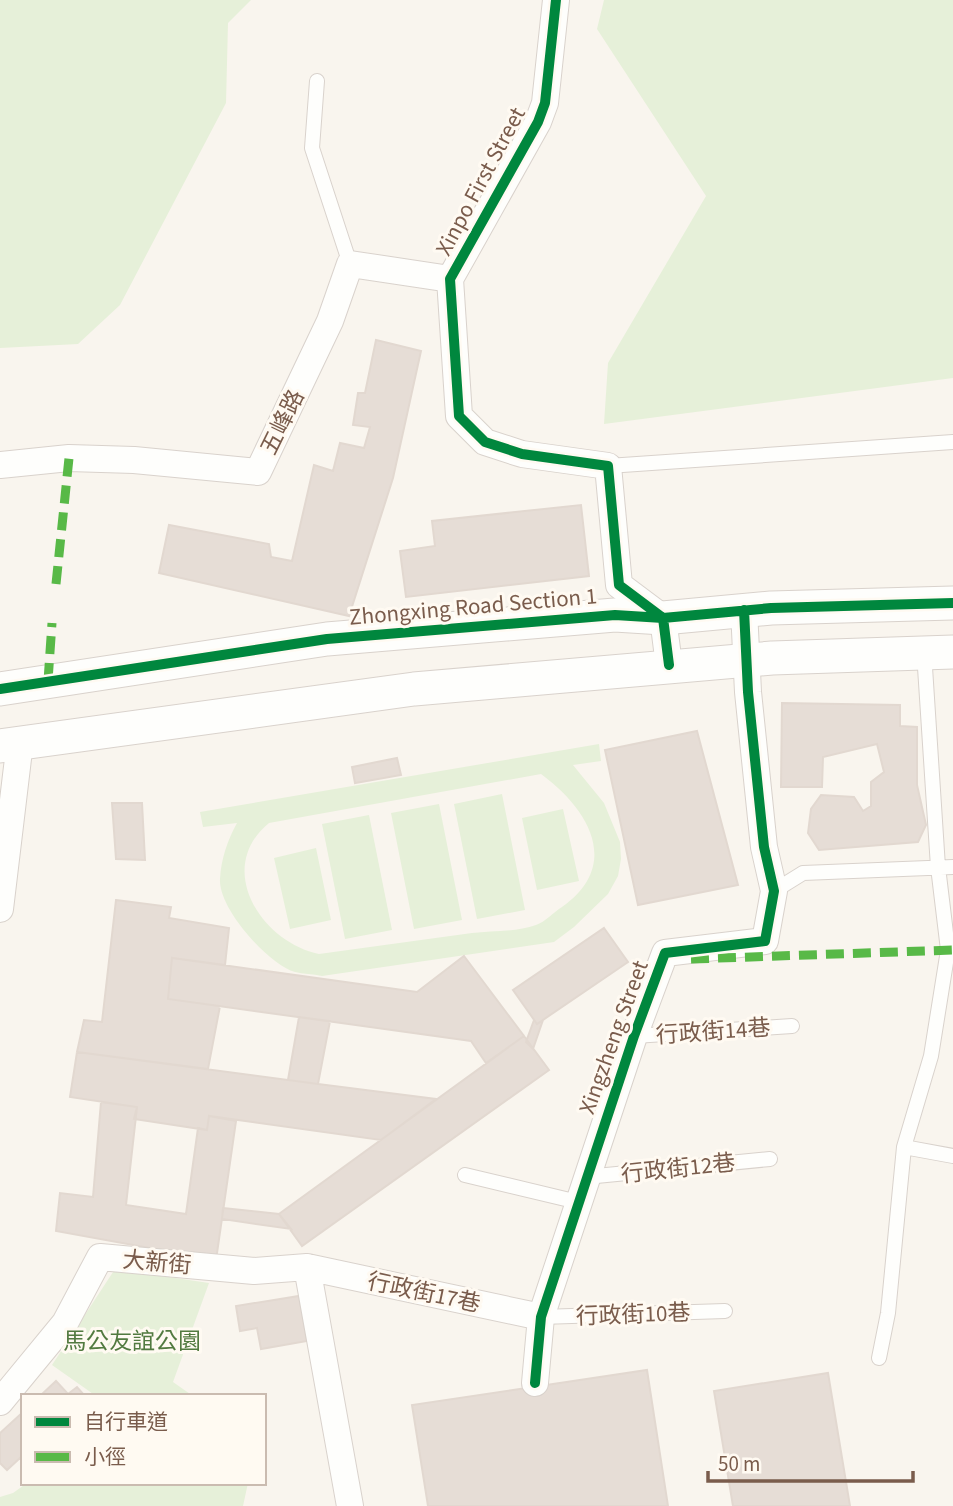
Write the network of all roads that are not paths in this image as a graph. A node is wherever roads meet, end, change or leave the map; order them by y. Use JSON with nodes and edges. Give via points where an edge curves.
{"nodes":[{"id":1,"x":556,"y":0,"type":"edge"},
{"id":2,"x":317,"y":81,"type":"dead end"},
{"id":3,"x":351,"y":264,"type":"junction"},
{"id":4,"x":450,"y":279,"type":"junction"},
{"id":5,"x":953,"y":442,"type":"edge"},
{"id":6,"x":0,"y":465,"type":"edge"},
{"id":7,"x":608,"y":466,"type":"junction"},
{"id":8,"x":953,"y":603,"type":"edge"},
{"id":9,"x":744,"y":610,"type":"junction"},
{"id":10,"x":663,"y":618,"type":"junction"},
{"id":11,"x":938,"y":652,"type":"edge"},
{"id":12,"x":746,"y":660,"type":"junction"},
{"id":13,"x":669,"y":665,"type":"junction"},
{"id":14,"x":0,"y":689,"type":"edge"},
{"id":15,"x":10,"y":744,"type":"edge"},
{"id":16,"x":946,"y":867,"type":"edge"},
{"id":17,"x":774,"y":891,"type":"junction"},
{"id":18,"x":0,"y":909,"type":"edge"},
{"id":19,"x":792,"y":1026,"type":"dead end"},
{"id":20,"x":634,"y":1036,"type":"junction"},
{"id":21,"x":904,"y":1147,"type":"junction"},
{"id":22,"x":953,"y":1156,"type":"edge"},
{"id":23,"x":770,"y":1159,"type":"dead end"},
{"id":24,"x":465,"y":1175,"type":"dead end"},
{"id":25,"x":582,"y":1190,"type":"junction"},
{"id":26,"x":307,"y":1267,"type":"junction"},
{"id":27,"x":725,"y":1311,"type":"dead end"},
{"id":28,"x":541,"y":1317,"type":"junction"},
{"id":29,"x":879,"y":1359,"type":"dead end"},
{"id":30,"x":535,"y":1383,"type":"dead end"},
{"id":31,"x":0,"y":1402,"type":"edge"},
{"id":32,"x":350,"y":1506,"type":"edge"}],
"edges":[{"from":1,"to":4,"type":"street","name":"Xinpo First Street","via":[[545,103],[538,122]]},
{"from":2,"to":3,"type":"lane","via":[[312,148]]},
{"from":3,"to":4,"type":"street"},
{"from":3,"to":6,"type":"street","name":"五峰路","via":[[330,321],[258,472],[121,459],[69,458]]},
{"from":4,"to":7,"type":"street","name":"Xinpo First Street","via":[[459,416],[485,442],[522,454]]},
{"from":5,"to":7,"type":"lane"},
{"from":7,"to":10,"type":"street","via":[[619,584]]},
{"from":8,"to":9,"type":"street","name":"Zhongxing Road Section 1"},
{"from":9,"to":10,"type":"street","name":"Zhongxing Road Section 1"},
{"from":9,"to":12,"type":"street","name":"Xingzheng Street"},
{"from":10,"to":13,"type":"street"},
{"from":10,"to":14,"type":"street","name":"Zhongxing Road Section 1","via":[[615,615],[327,639]]},
{"from":11,"to":12,"type":"street"},
{"from":11,"to":16,"type":"lane"},
{"from":12,"to":13,"type":"street"},
{"from":12,"to":17,"type":"street","name":"Xingzheng Street","via":[[764,847]]},
{"from":13,"to":15,"type":"street","via":[[414,689]]},
{"from":15,"to":18,"type":"street"},
{"from":16,"to":17,"type":"lane","via":[[803,873]]},
{"from":16,"to":21,"type":"lane","via":[[948,950],[931,1056]]},
{"from":17,"to":20,"type":"street","name":"Xingzheng Street","via":[[765,941],[665,953]]},
{"from":19,"to":20,"type":"lane","name":"行政街14巷"},
{"from":20,"to":25,"type":"street","name":"Xingzheng Street"},
{"from":21,"to":22,"type":"lane"},
{"from":21,"to":29,"type":"lane","via":[[888,1313]]},
{"from":23,"to":25,"type":"lane","name":"行政街12巷"},
{"from":24,"to":25,"type":"lane","name":"行政街12巷"},
{"from":25,"to":28,"type":"street","name":"Xingzheng Street"},
{"from":26,"to":28,"type":"street","name":"行政街17巷"},
{"from":26,"to":31,"type":"street","name":"大新街","via":[[254,1271],[100,1257],[65,1324]]},
{"from":26,"to":32,"type":"street"},
{"from":27,"to":28,"type":"lane","name":"行政街10巷"},
{"from":28,"to":30,"type":"street","name":"Xingzheng Street"}]}
